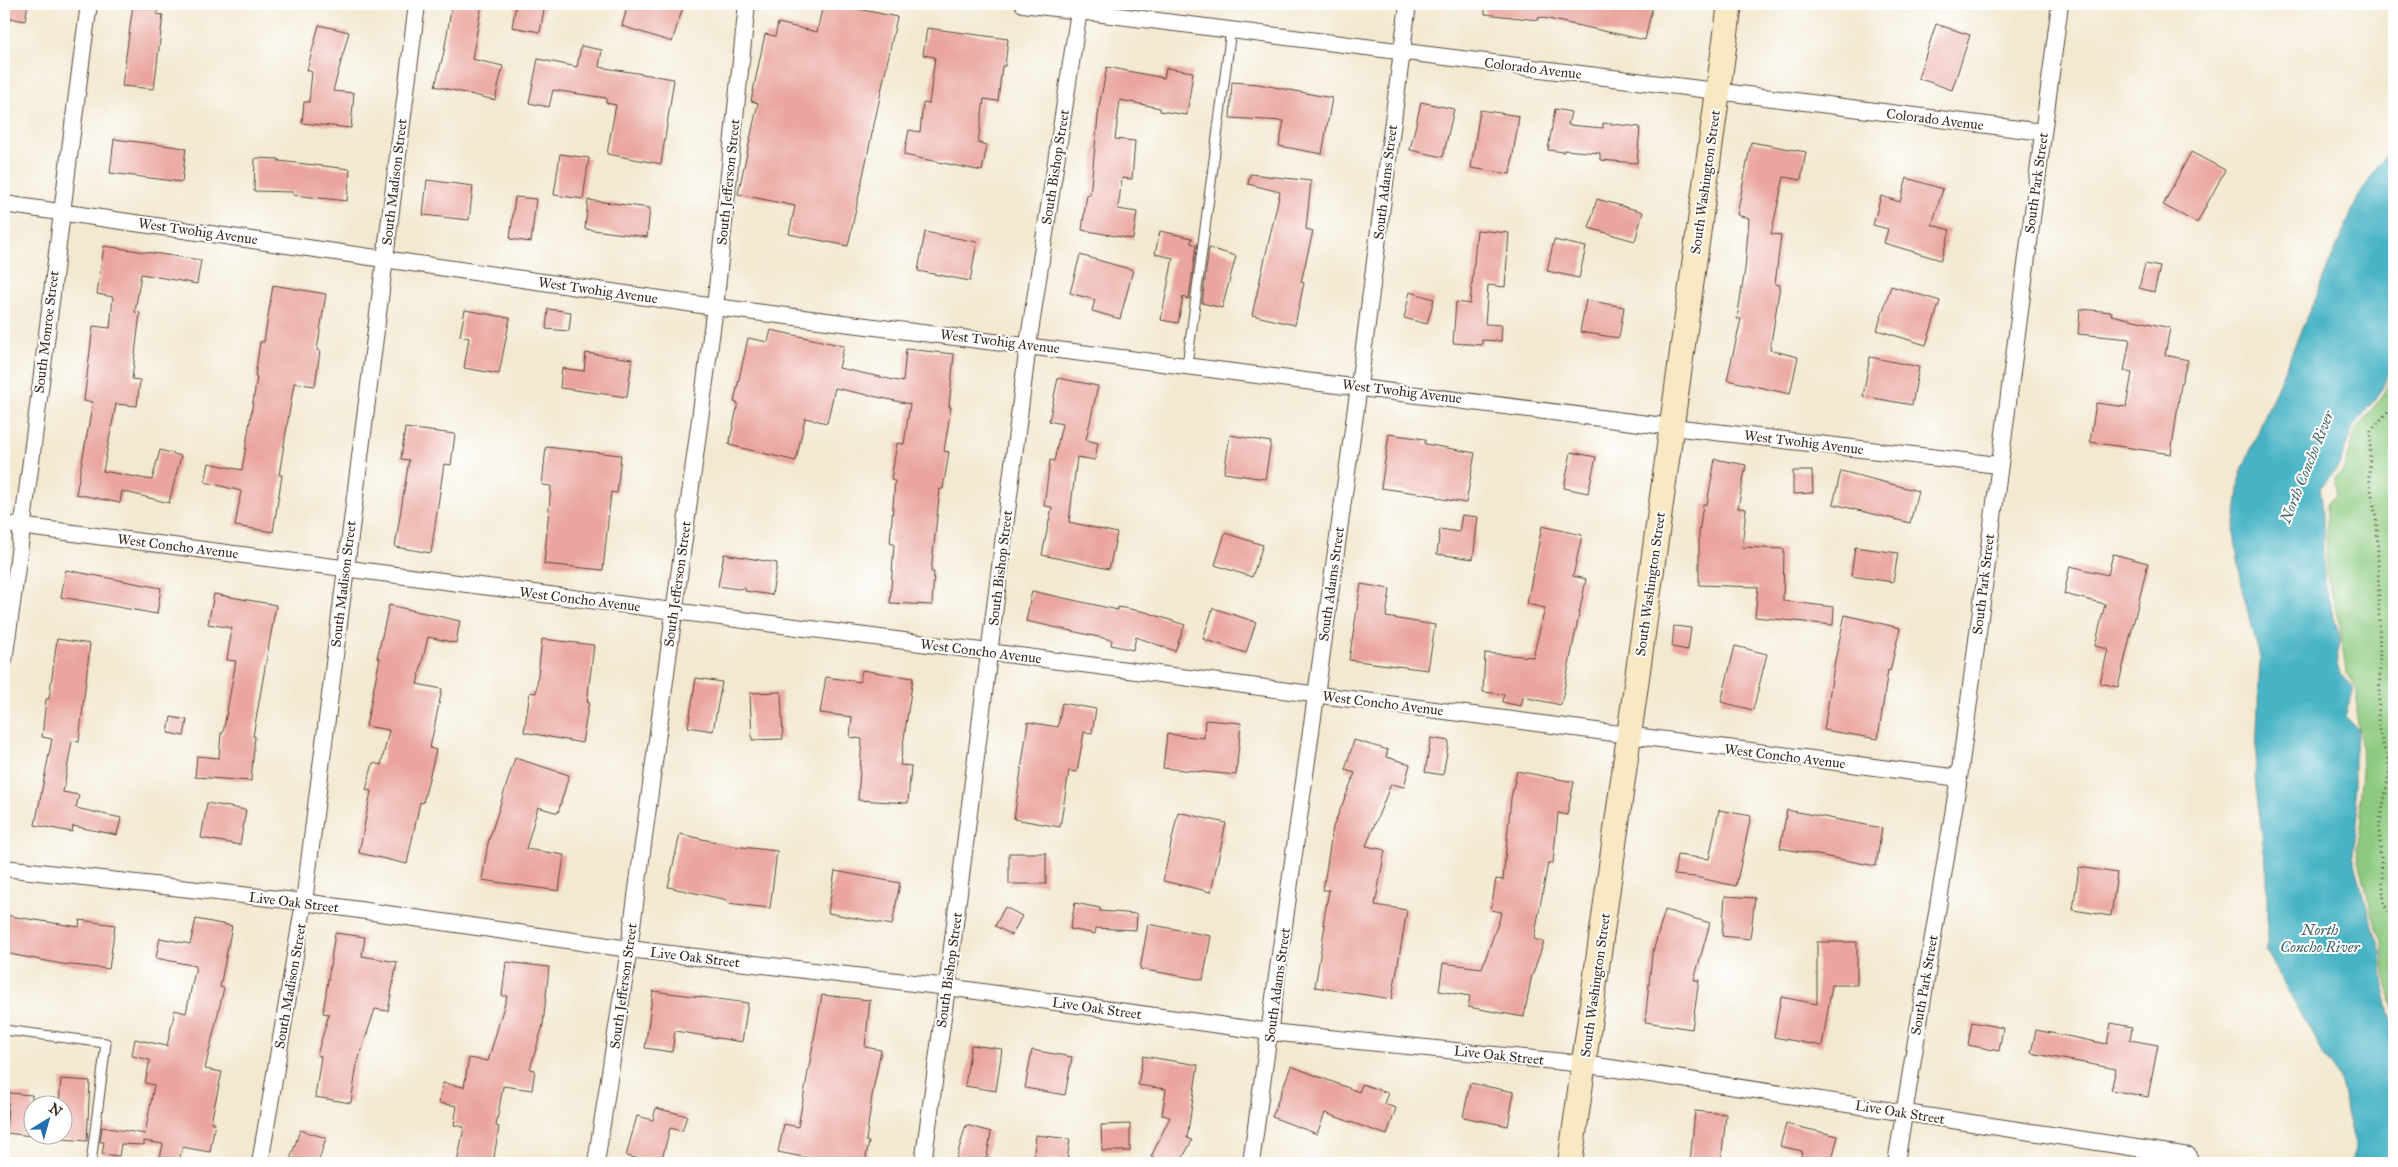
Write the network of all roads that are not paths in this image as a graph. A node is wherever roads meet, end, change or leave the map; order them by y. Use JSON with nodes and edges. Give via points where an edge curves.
{"nodes":[{"id":1,"x":89,"y":4,"type":"edge"},
{"id":2,"x":417,"y":4,"type":"edge"},
{"id":3,"x":747,"y":4,"type":"edge"},
{"id":4,"x":1023,"y":4,"type":"edge"},
{"id":5,"x":1408,"y":4,"type":"edge"},
{"id":6,"x":1730,"y":4,"type":"edge"},
{"id":7,"x":2060,"y":4,"type":"edge"},
{"id":8,"x":1080,"y":7,"type":"edge"},
{"id":9,"x":1231,"y":30,"type":"junction"},
{"id":10,"x":1401,"y":52,"type":"junction"},
{"id":11,"x":1718,"y":91,"type":"junction"},
{"id":12,"x":2043,"y":132,"type":"junction"},
{"id":13,"x":4,"y":204,"type":"edge"},
{"id":14,"x":60,"y":211,"type":"junction"},
{"id":15,"x":384,"y":258,"type":"junction"},
{"id":16,"x":715,"y":307,"type":"junction"},
{"id":17,"x":1028,"y":345,"type":"junction"},
{"id":18,"x":1187,"y":365,"type":"junction"},
{"id":19,"x":1359,"y":386,"type":"junction"},
{"id":20,"x":1672,"y":427,"type":"junction"},
{"id":21,"x":1998,"y":465,"type":"junction"},
{"id":22,"x":4,"y":524,"type":"edge"},
{"id":23,"x":23,"y":526,"type":"junction"},
{"id":24,"x":345,"y":568,"type":"junction"},
{"id":25,"x":673,"y":611,"type":"junction"},
{"id":26,"x":990,"y":652,"type":"junction"},
{"id":27,"x":4,"y":660,"type":"edge"},
{"id":28,"x":1316,"y":694,"type":"junction"},
{"id":29,"x":1629,"y":735,"type":"junction"},
{"id":30,"x":1959,"y":778,"type":"junction"},
{"id":31,"x":4,"y":868,"type":"edge"},
{"id":32,"x":304,"y":902,"type":"junction"},
{"id":33,"x":629,"y":948,"type":"junction"},
{"id":34,"x":947,"y":987,"type":"junction"},
{"id":35,"x":4,"y":1030,"type":"edge"},
{"id":36,"x":1270,"y":1032,"type":"junction"},
{"id":37,"x":1584,"y":1064,"type":"junction"},
{"id":38,"x":1903,"y":1112,"type":"junction"},
{"id":39,"x":2189,"y":1156,"type":"dead end"},
{"id":40,"x":92,"y":1163,"type":"edge"},
{"id":41,"x":260,"y":1163,"type":"edge"},
{"id":42,"x":596,"y":1163,"type":"edge"},
{"id":43,"x":923,"y":1163,"type":"edge"},
{"id":44,"x":1251,"y":1163,"type":"edge"},
{"id":45,"x":1570,"y":1163,"type":"edge"},
{"id":46,"x":1896,"y":1163,"type":"edge"}],
"edges":[{"from":1,"to":14,"type":"street","name":"South Monroe Street"},
{"from":2,"to":15,"type":"street","name":"South Madison Street"},
{"from":3,"to":16,"type":"street","name":"South Jefferson Street"},
{"from":4,"to":8,"type":"street","name":"Colorado Avenue"},
{"from":5,"to":10,"type":"street","name":"South Adams Street"},
{"from":6,"to":11,"type":"street","name":"South Washington Street"},
{"from":7,"to":12,"type":"street","name":"South Park Street"},
{"from":8,"to":9,"type":"street","name":"Colorado Avenue"},
{"from":8,"to":17,"type":"street","name":"South Bishop Street"},
{"from":9,"to":10,"type":"street","name":"Colorado Avenue"},
{"from":9,"to":18,"type":"lane"},
{"from":10,"to":11,"type":"street","name":"Colorado Avenue"},
{"from":10,"to":19,"type":"street","name":"South Adams Street"},
{"from":11,"to":12,"type":"street","name":"Colorado Avenue"},
{"from":11,"to":20,"type":"street","name":"South Washington Street"},
{"from":12,"to":21,"type":"street","name":"South Park Street"},
{"from":13,"to":14,"type":"street","name":"West Twohig Avenue"},
{"from":14,"to":15,"type":"street","name":"West Twohig Avenue"},
{"from":14,"to":23,"type":"street","name":"South Monroe Street"},
{"from":15,"to":16,"type":"street","name":"West Twohig Avenue"},
{"from":15,"to":24,"type":"street","name":"South Madison Street"},
{"from":16,"to":17,"type":"street","name":"West Twohig Avenue"},
{"from":16,"to":25,"type":"street","name":"South Jefferson Street"},
{"from":17,"to":18,"type":"street","name":"West Twohig Avenue"},
{"from":17,"to":26,"type":"street","name":"South Bishop Street"},
{"from":18,"to":19,"type":"street","name":"West Twohig Avenue"},
{"from":19,"to":20,"type":"street","name":"West Twohig Avenue"},
{"from":19,"to":28,"type":"street","name":"South Adams Street"},
{"from":20,"to":21,"type":"street","name":"West Twohig Avenue"},
{"from":20,"to":29,"type":"street","name":"South Washington Street"},
{"from":21,"to":30,"type":"street","name":"South Park Street"},
{"from":22,"to":23,"type":"street","name":"West Concho Avenue"},
{"from":23,"to":24,"type":"street","name":"West Concho Avenue"},
{"from":23,"to":27,"type":"street","name":"South Monroe Street"},
{"from":24,"to":25,"type":"street","name":"West Concho Avenue"},
{"from":24,"to":32,"type":"street","name":"South Madison Street"},
{"from":25,"to":26,"type":"street","name":"West Concho Avenue"},
{"from":25,"to":33,"type":"street","name":"South Jefferson Street"},
{"from":26,"to":28,"type":"street","name":"West Concho Avenue"},
{"from":26,"to":34,"type":"street","name":"South Bishop Street"},
{"from":28,"to":29,"type":"street","name":"West Concho Avenue"},
{"from":28,"to":36,"type":"street","name":"South Adams Street"},
{"from":29,"to":30,"type":"street","name":"West Concho Avenue"},
{"from":29,"to":37,"type":"street","name":"South Washington Street"},
{"from":30,"to":38,"type":"street","name":"South Park Street"},
{"from":31,"to":32,"type":"street","name":"Live Oak Street"},
{"from":32,"to":33,"type":"street","name":"Live Oak Street"},
{"from":32,"to":41,"type":"street","name":"South Madison Street"},
{"from":33,"to":34,"type":"street","name":"Live Oak Street"},
{"from":33,"to":42,"type":"street","name":"South Jefferson Street"},
{"from":34,"to":36,"type":"street","name":"Live Oak Street"},
{"from":34,"to":43,"type":"street","name":"South Bishop Street"},
{"from":35,"to":40,"type":"lane","via":[[106,1043]]},
{"from":36,"to":37,"type":"street","name":"Live Oak Street"},
{"from":36,"to":44,"type":"street","name":"South Adams Street"},
{"from":37,"to":38,"type":"street","name":"Live Oak Street"},
{"from":37,"to":45,"type":"street","name":"South Washington Street"},
{"from":38,"to":39,"type":"street","name":"Live Oak Street"},
{"from":38,"to":46,"type":"street","name":"South Park Street"}]}
